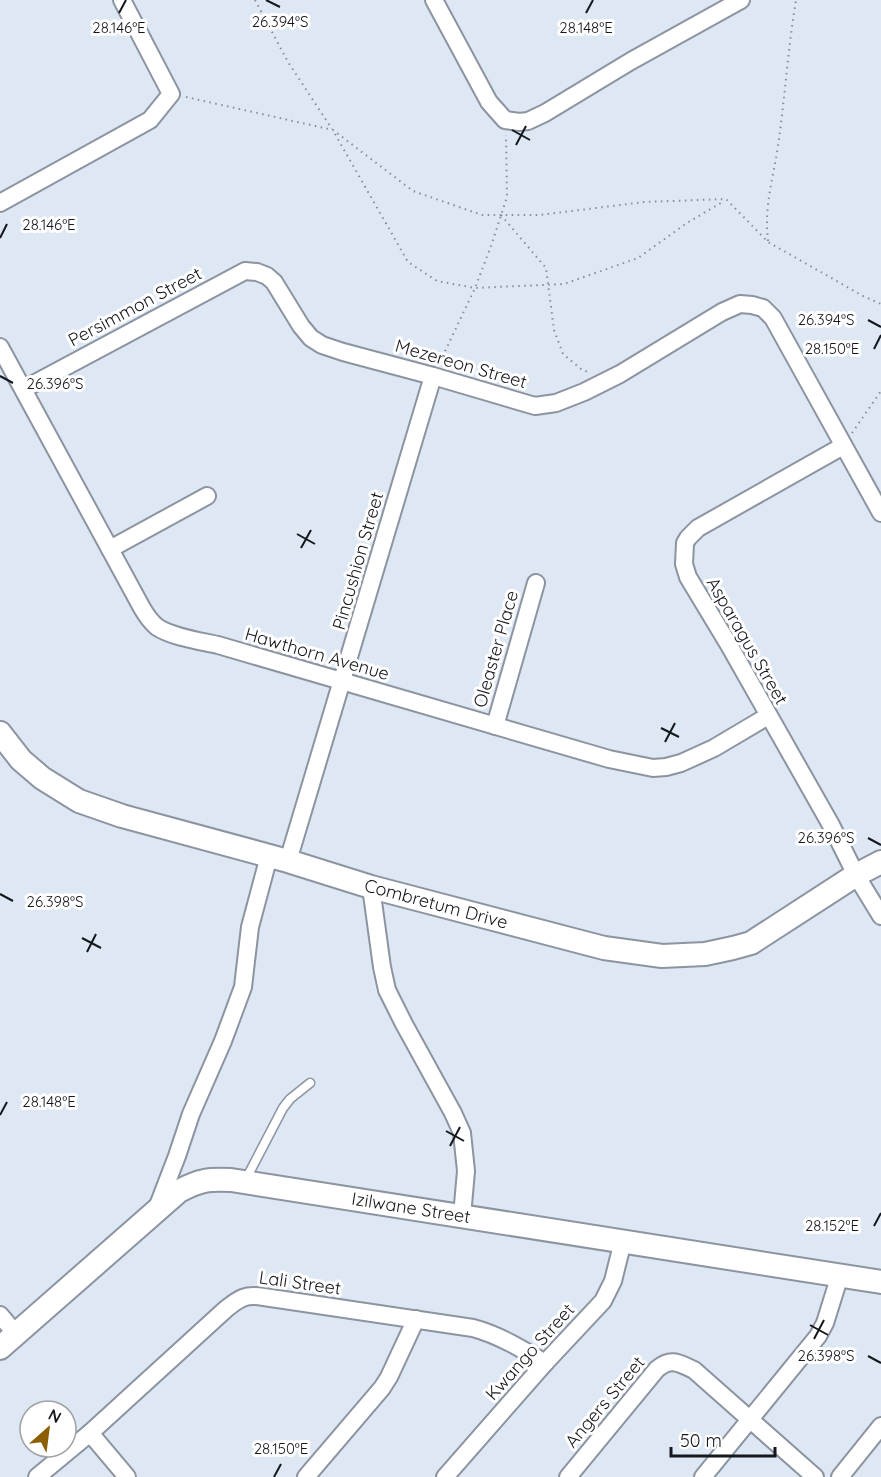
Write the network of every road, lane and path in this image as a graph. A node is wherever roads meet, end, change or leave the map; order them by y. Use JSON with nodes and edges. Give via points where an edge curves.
{"nodes":[{"id":1,"x":122,"y":0,"type":"edge"},
{"id":2,"x":255,"y":0,"type":"edge"},
{"id":3,"x":434,"y":0,"type":"edge"},
{"id":4,"x":741,"y":0,"type":"edge"},
{"id":5,"x":796,"y":0,"type":"edge"},
{"id":6,"x":171,"y":94,"type":"junction"},
{"id":7,"x":505,"y":120,"type":"junction"},
{"id":8,"x":333,"y":130,"type":"junction"},
{"id":9,"x":726,"y":200,"type":"junction"},
{"id":10,"x":0,"y":203,"type":"edge"},
{"id":11,"x":501,"y":215,"type":"junction"},
{"id":12,"x":768,"y":242,"type":"junction"},
{"id":13,"x":267,"y":276,"type":"joint"},
{"id":14,"x":548,"y":285,"type":"junction"},
{"id":15,"x":476,"y":288,"type":"junction"},
{"id":16,"x":881,"y":304,"type":"edge"},
{"id":17,"x":0,"y":347,"type":"edge"},
{"id":18,"x":590,"y":372,"type":"dead end"},
{"id":19,"x":434,"y":376,"type":"junction"},
{"id":20,"x":24,"y":389,"type":"junction"},
{"id":21,"x":881,"y":391,"type":"edge"},
{"id":22,"x":843,"y":446,"type":"junction"},
{"id":23,"x":207,"y":496,"type":"dead end"},
{"id":24,"x":881,"y":513,"type":"edge"},
{"id":25,"x":110,"y":549,"type":"junction"},
{"id":26,"x":536,"y":584,"type":"dead end"},
{"id":27,"x":343,"y":682,"type":"junction"},
{"id":28,"x":768,"y":716,"type":"junction"},
{"id":29,"x":495,"y":726,"type":"junction"},
{"id":30,"x":0,"y":733,"type":"edge"},
{"id":31,"x":279,"y":859,"type":"junction"},
{"id":32,"x":881,"y":861,"type":"edge"},
{"id":33,"x":856,"y":875,"type":"junction"},
{"id":34,"x":371,"y":888,"type":"junction"},
{"id":35,"x":881,"y":916,"type":"edge"},
{"id":36,"x":310,"y":1083,"type":"dead end"},
{"id":37,"x":244,"y":1182,"type":"junction"},
{"id":38,"x":156,"y":1211,"type":"junction"},
{"id":39,"x":462,"y":1216,"type":"junction"},
{"id":40,"x":623,"y":1241,"type":"junction"},
{"id":41,"x":840,"y":1275,"type":"junction"},
{"id":42,"x":881,"y":1282,"type":"edge"},
{"id":43,"x":0,"y":1315,"type":"edge"},
{"id":44,"x":416,"y":1319,"type":"junction"},
{"id":45,"x":8,"y":1341,"type":"edge"},
{"id":46,"x":545,"y":1363,"type":"junction"},
{"id":47,"x":750,"y":1420,"type":"junction"},
{"id":48,"x":881,"y":1426,"type":"edge"},
{"id":49,"x":90,"y":1434,"type":"junction"},
{"id":50,"x":37,"y":1477,"type":"edge"},
{"id":51,"x":127,"y":1477,"type":"edge"},
{"id":52,"x":306,"y":1477,"type":"edge"},
{"id":53,"x":445,"y":1477,"type":"edge"},
{"id":54,"x":568,"y":1477,"type":"edge"},
{"id":55,"x":703,"y":1477,"type":"edge"},
{"id":56,"x":815,"y":1477,"type":"edge"},
{"id":57,"x":840,"y":1477,"type":"edge"}],
"edges":[{"from":1,"to":6,"type":"street"},
{"from":2,"to":8,"type":"path","via":[[288,62]]},
{"from":3,"to":7,"type":"street","via":[[489,102]]},
{"from":4,"to":7,"type":"street","via":[[546,113],[528,121]]},
{"from":5,"to":12,"type":"path","via":[[770,187]]},
{"from":6,"to":8,"type":"path"},
{"from":6,"to":10,"type":"street","via":[[150,120]]},
{"from":7,"to":11,"type":"path","via":[[507,197]]},
{"from":8,"to":11,"type":"path","via":[[413,191],[482,215]]},
{"from":8,"to":15,"type":"path","via":[[408,262],[437,281]]},
{"from":9,"to":11,"type":"path","via":[[644,202],[540,215]]},
{"from":9,"to":12,"type":"path"},
{"from":9,"to":14,"type":"path","via":[[638,258],[564,284]]},
{"from":11,"to":14,"type":"path","via":[[546,268]]},
{"from":11,"to":15,"type":"path"},
{"from":12,"to":16,"type":"path"},
{"from":13,"to":19,"type":"street","name":"Mezereon Street","via":[[311,338],[322,345]]},
{"from":13,"to":20,"type":"street","name":"Persimmon Street","via":[[245,271],[234,276]]},
{"from":14,"to":15,"type":"path"},
{"from":14,"to":18,"type":"path","via":[[554,330],[563,354]]},
{"from":15,"to":19,"type":"path"},
{"from":17,"to":20,"type":"street","name":"Hawthorn Avenue"},
{"from":19,"to":22,"type":"street","name":"Mezereon Street","via":[[535,406],[556,404],[620,374],[722,312],[740,304],[752,305],[763,308],[773,318]]},
{"from":19,"to":27,"type":"street","name":"Pincushion Street"},
{"from":20,"to":25,"type":"street","name":"Hawthorn Avenue"},
{"from":21,"to":22,"type":"path"},
{"from":22,"to":24,"type":"street"},
{"from":22,"to":28,"type":"street","name":"Asparagus Street","via":[[698,528],[685,543],[688,577]]},
{"from":23,"to":25,"type":"street"},
{"from":25,"to":27,"type":"street","name":"Hawthorn Avenue","via":[[142,608],[158,627]]},
{"from":26,"to":29,"type":"street","name":"Oleaster Place"},
{"from":27,"to":29,"type":"street","name":"Hawthorn Avenue"},
{"from":27,"to":31,"type":"street","name":"Pincushion Street"},
{"from":28,"to":29,"type":"street","name":"Hawthorn Avenue","via":[[681,763],[652,768]]},
{"from":28,"to":33,"type":"street","name":"Asparagus Street"},
{"from":30,"to":31,"type":"street","name":"Combretum Drive","via":[[21,760],[79,801]]},
{"from":31,"to":34,"type":"street","name":"Combretum Drive"},
{"from":31,"to":38,"type":"street","name":"Pincushion Street","via":[[250,927],[243,987]]},
{"from":32,"to":33,"type":"street","name":"Combretum Drive"},
{"from":33,"to":34,"type":"street","name":"Combretum Drive","via":[[751,943],[705,954],[662,956],[604,948]]},
{"from":33,"to":35,"type":"street","name":"Asparagus Street"},
{"from":34,"to":39,"type":"street","via":[[387,990],[462,1133],[466,1171]]},
{"from":36,"to":37,"type":"lane","via":[[283,1108]]},
{"from":37,"to":38,"type":"street","name":"Izilwane Street","via":[[209,1179],[193,1184]]},
{"from":37,"to":39,"type":"street","name":"Izilwane Street"},
{"from":38,"to":45,"type":"street","name":"Izilwane Street"},
{"from":39,"to":40,"type":"street","name":"Izilwane Street"},
{"from":40,"to":41,"type":"street","name":"Izilwane Street"},
{"from":40,"to":46,"type":"street","name":"Kwango Street","via":[[613,1281],[603,1301]]},
{"from":41,"to":42,"type":"street","name":"Izilwane Street"},
{"from":41,"to":47,"type":"street","via":[[818,1336]]},
{"from":43,"to":45,"type":"street"},
{"from":44,"to":46,"type":"street","name":"Lali Street","via":[[488,1332]]},
{"from":44,"to":49,"type":"street","name":"Lali Street","via":[[246,1296],[226,1309]]},
{"from":44,"to":52,"type":"street","via":[[382,1388]]},
{"from":46,"to":53,"type":"street","name":"Kwango Street"},
{"from":47,"to":54,"type":"street","name":"Angers Street","via":[[694,1370],[679,1362],[663,1364]]},
{"from":47,"to":55,"type":"street"},
{"from":47,"to":56,"type":"street","name":"Angers Street"},
{"from":48,"to":57,"type":"street"},
{"from":49,"to":50,"type":"street","name":"Lali Street"},
{"from":49,"to":51,"type":"street"}]}
